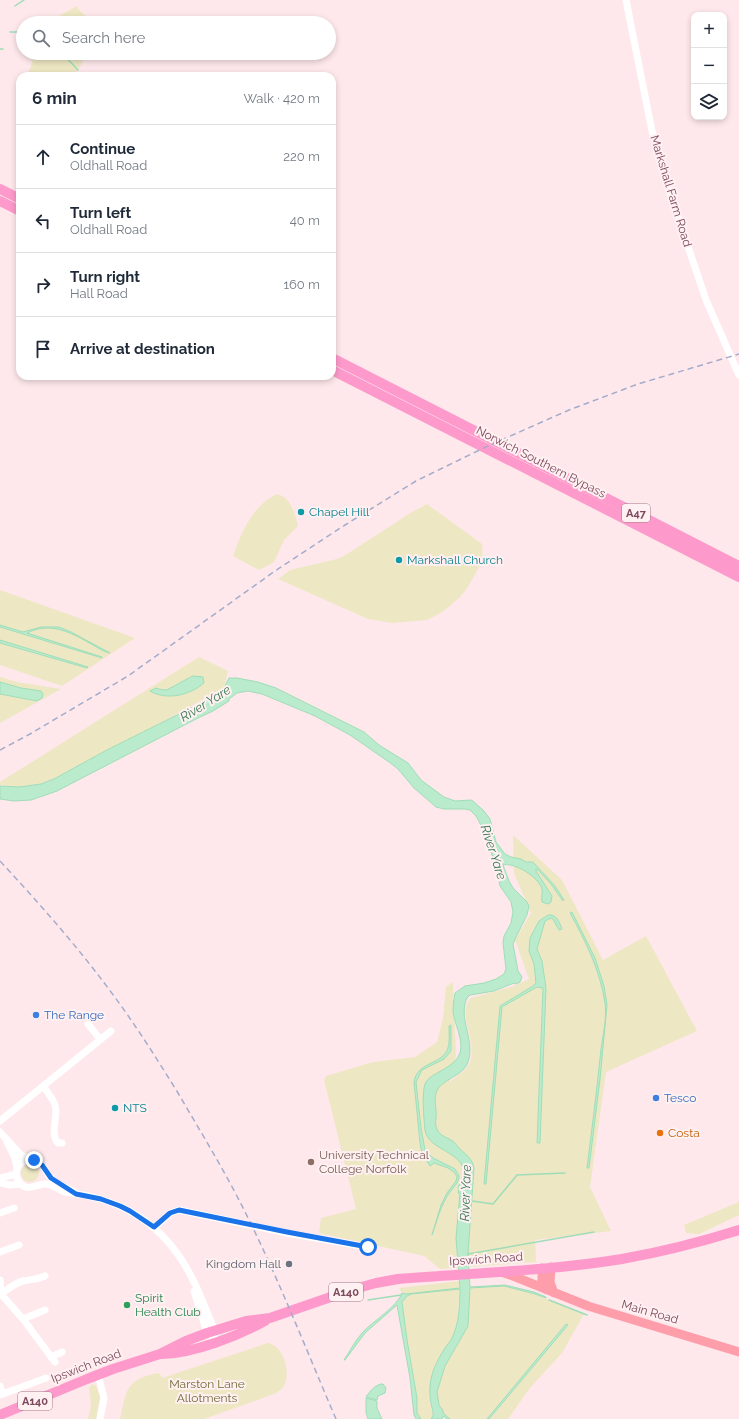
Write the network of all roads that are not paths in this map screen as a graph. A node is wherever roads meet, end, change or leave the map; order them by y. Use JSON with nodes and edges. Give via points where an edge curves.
{"nodes":[{"id":1,"x":626,"y":0,"type":"edge"},
{"id":2,"x":0,"y":189,"type":"edge"},
{"id":3,"x":16,"y":197,"type":"edge"},
{"id":4,"x":0,"y":201,"type":"edge"},
{"id":5,"x":16,"y":209,"type":"edge"},
{"id":6,"x":336,"y":360,"type":"edge"},
{"id":7,"x":336,"y":372,"type":"edge"},
{"id":8,"x":737,"y":372,"type":"edge"},
{"id":9,"x":739,"y":566,"type":"edge"},
{"id":10,"x":739,"y":577,"type":"edge"},
{"id":11,"x":88,"y":1024,"type":"dead end"},
{"id":12,"x":111,"y":1031,"type":"dead end"},
{"id":13,"x":100,"y":1039,"type":"junction"},
{"id":14,"x":43,"y":1086,"type":"junction"},
{"id":15,"x":0,"y":1121,"type":"edge"},
{"id":16,"x":1,"y":1133,"type":"edge"},
{"id":17,"x":62,"y":1143,"type":"dead end"},
{"id":18,"x":29,"y":1159,"type":"junction"},
{"id":19,"x":44,"y":1169,"type":"junction"},
{"id":20,"x":17,"y":1171,"type":"junction"},
{"id":21,"x":0,"y":1178,"type":"edge"},
{"id":22,"x":0,"y":1183,"type":"edge"},
{"id":23,"x":21,"y":1184,"type":"junction"},
{"id":24,"x":39,"y":1184,"type":"junction"},
{"id":25,"x":76,"y":1194,"type":"junction"},
{"id":26,"x":14,"y":1208,"type":"dead end"},
{"id":27,"x":0,"y":1212,"type":"edge"},
{"id":28,"x":739,"y":1224,"type":"edge"},
{"id":29,"x":154,"y":1227,"type":"junction"},
{"id":30,"x":739,"y":1230,"type":"edge"},
{"id":31,"x":707,"y":1240,"type":"junction"},
{"id":32,"x":19,"y":1245,"type":"dead end"},
{"id":33,"x":368,"y":1247,"type":"dead end"},
{"id":34,"x":0,"y":1252,"type":"edge"},
{"id":35,"x":547,"y":1268,"type":"junction"},
{"id":36,"x":498,"y":1272,"type":"junction"},
{"id":37,"x":44,"y":1276,"type":"dead end"},
{"id":38,"x":0,"y":1280,"type":"edge"},
{"id":39,"x":551,"y":1292,"type":"junction"},
{"id":40,"x":1,"y":1294,"type":"junction"},
{"id":41,"x":45,"y":1310,"type":"dead end"},
{"id":42,"x":270,"y":1318,"type":"junction"},
{"id":43,"x":23,"y":1319,"type":"junction"},
{"id":44,"x":212,"y":1336,"type":"junction"},
{"id":45,"x":62,"y":1352,"type":"dead end"},
{"id":46,"x":739,"y":1352,"type":"edge"},
{"id":47,"x":98,"y":1374,"type":"junction"},
{"id":48,"x":46,"y":1378,"type":"dead end"},
{"id":49,"x":0,"y":1386,"type":"edge"},
{"id":50,"x":1,"y":1394,"type":"edge"},
{"id":51,"x":0,"y":1416,"type":"edge"},
{"id":52,"x":100,"y":1419,"type":"edge"}],
"edges":[{"from":1,"to":8,"type":"street","name":"Markshall Farm Road","via":[[652,131],[670,193],[697,275]]},
{"from":2,"to":3,"type":"highway"},
{"from":4,"to":5,"type":"highway"},
{"from":6,"to":9,"type":"highway","name":"Norwich Southern Bypass","number":"A47"},
{"from":7,"to":10,"type":"highway","name":"Norwich Southern Bypass","number":"A47"},
{"from":11,"to":13,"type":"street"},
{"from":12,"to":13,"type":"street"},
{"from":13,"to":14,"type":"street"},
{"from":14,"to":15,"type":"street"},
{"from":14,"to":17,"type":"street","via":[[51,1096],[57,1113],[54,1138],[58,1143]]},
{"from":16,"to":18,"type":"street","via":[[21,1155]]},
{"from":16,"to":20,"type":"street","via":[[10,1148]]},
{"from":18,"to":19,"type":"street","via":[[38,1162]]},
{"from":18,"to":20,"type":"street","via":[[20,1164]]},
{"from":19,"to":24,"type":"street","via":[[43,1179]]},
{"from":19,"to":25,"type":"street","via":[[51,1178]]},
{"from":20,"to":21,"type":"street"},
{"from":20,"to":23,"type":"street"},
{"from":22,"to":23,"type":"street"},
{"from":23,"to":24,"type":"street","via":[[30,1188]]},
{"from":24,"to":25,"type":"street","via":[[48,1184],[66,1193]]},
{"from":25,"to":29,"type":"street","via":[[120,1206]]},
{"from":26,"to":27,"type":"street"},
{"from":28,"to":31,"type":"highway","name":"Ipswich Road","number":"A140"},
{"from":29,"to":33,"type":"street","via":[[170,1213],[179,1210]]},
{"from":29,"to":44,"type":"street","via":[[165,1237],[180,1258]]},
{"from":30,"to":31,"type":"highway","name":"Ipswich Road","number":"A140"},
{"from":31,"to":35,"type":"highway","name":"Ipswich Road","number":"A140","via":[[622,1259]]},
{"from":32,"to":34,"type":"street"},
{"from":35,"to":36,"type":"highway","name":"Ipswich Road","number":"A140"},
{"from":35,"to":39,"type":"main road"},
{"from":36,"to":39,"type":"main road","name":"Main Road"},
{"from":36,"to":42,"type":"highway","name":"Ipswich Road","number":"A140","via":[[387,1280]]},
{"from":37,"to":40,"type":"street","via":[[15,1284]]},
{"from":38,"to":40,"type":"street"},
{"from":39,"to":46,"type":"main road","name":"Main Road","via":[[606,1312]]},
{"from":40,"to":43,"type":"street"},
{"from":41,"to":43,"type":"street"},
{"from":42,"to":44,"type":"highway","name":"Ipswich Road","number":"A140"},
{"from":42,"to":44,"type":"highway","name":"Ipswich Road","number":"A140","via":[[246,1321]]},
{"from":43,"to":45,"type":"street","via":[[53,1359]]},
{"from":44,"to":47,"type":"highway","name":"Ipswich Road","number":"A140","via":[[179,1344],[160,1354]]},
{"from":47,"to":51,"type":"highway","name":"Ipswich Road","number":"A140"},
{"from":47,"to":52,"type":"street","via":[[104,1398]]},
{"from":48,"to":50,"type":"street"},
{"from":49,"to":50,"type":"street"}]}
